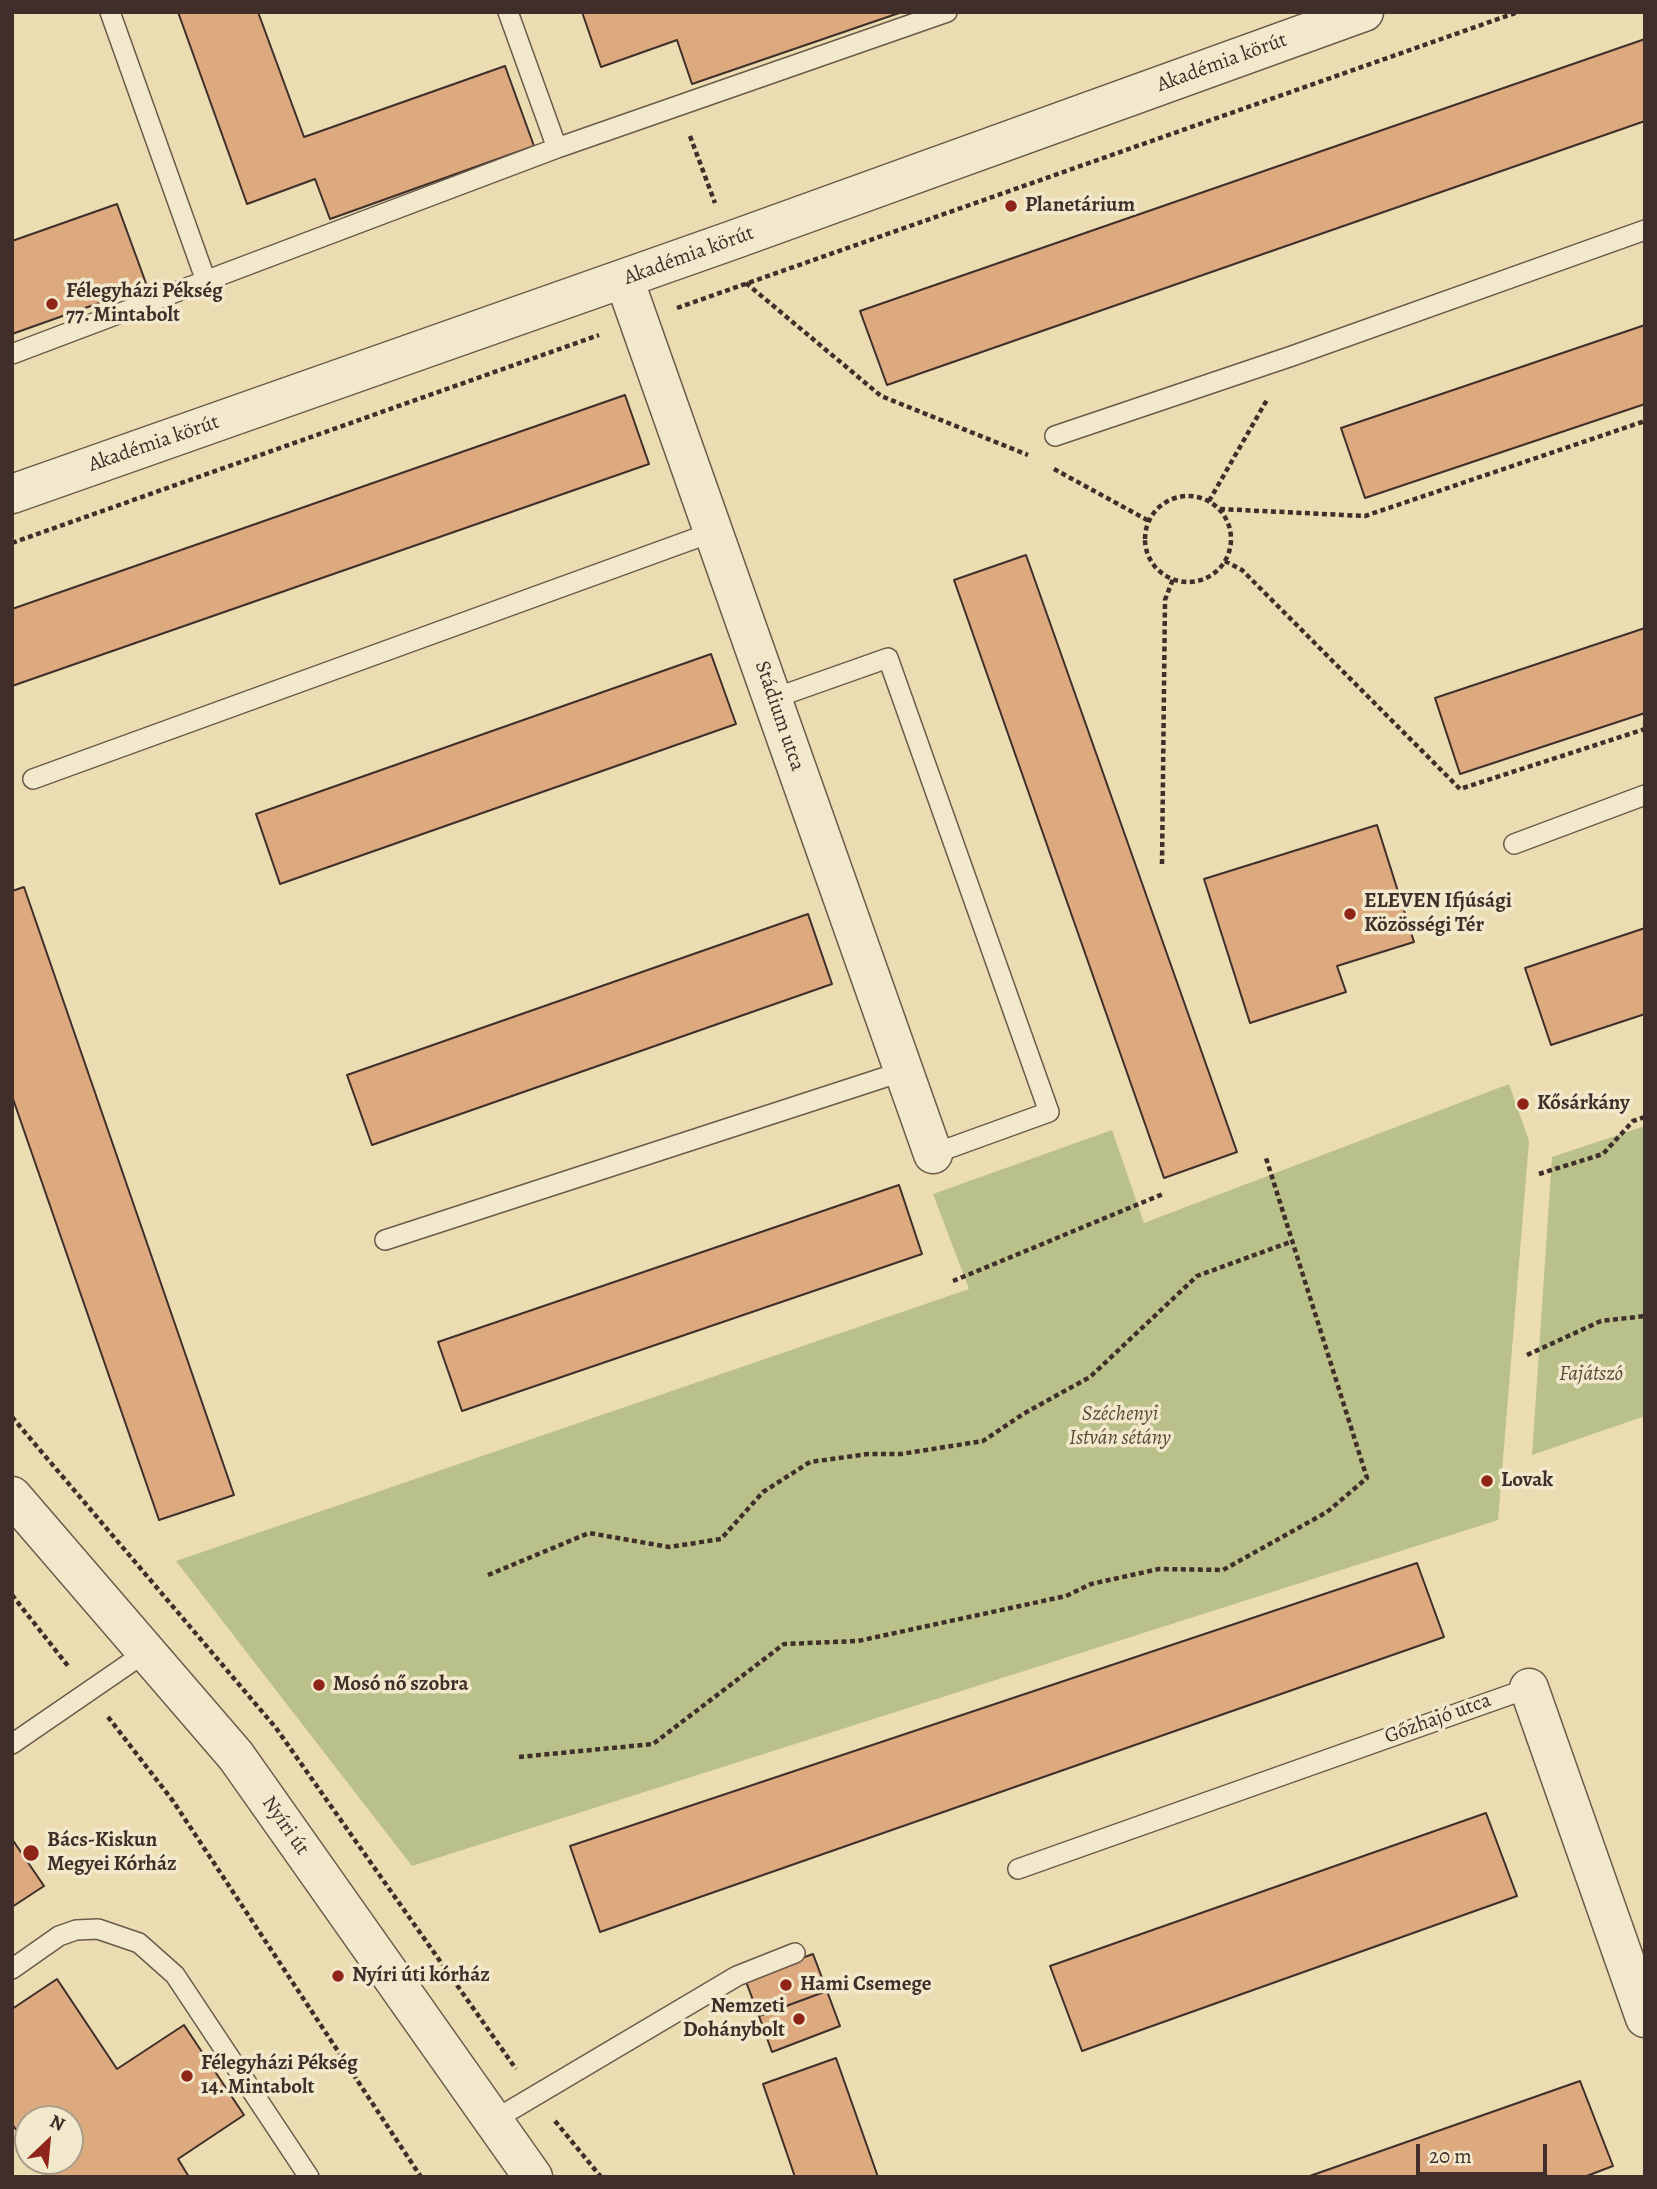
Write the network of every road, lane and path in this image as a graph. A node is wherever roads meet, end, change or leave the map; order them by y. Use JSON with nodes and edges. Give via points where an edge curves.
{"nodes":[{"id":1,"x":110,"y":12,"type":"edge"},
{"id":2,"x":508,"y":12,"type":"edge"},
{"id":3,"x":1364,"y":12,"type":"edge"},
{"id":4,"x":1518,"y":12,"type":"edge"},
{"id":5,"x":941,"y":13,"type":"edge"},
{"id":6,"x":678,"y":106,"type":"junction"},
{"id":7,"x":557,"y":148,"type":"junction"},
{"id":8,"x":1645,"y":230,"type":"edge"},
{"id":9,"x":730,"y":241,"type":"junction"},
{"id":10,"x":624,"y":279,"type":"junction"},
{"id":11,"x":206,"y":281,"type":"junction"},
{"id":12,"x":747,"y":284,"type":"junction"},
{"id":13,"x":638,"y":321,"type":"junction"},
{"id":14,"x":12,"y":354,"type":"edge"},
{"id":15,"x":1292,"y":356,"type":"junction"},
{"id":16,"x":1645,"y":421,"type":"edge"},
{"id":17,"x":1055,"y":436,"type":"dead end"},
{"id":18,"x":1029,"y":456,"type":"dead end"},
{"id":19,"x":1053,"y":468,"type":"dead end"},
{"id":20,"x":12,"y":494,"type":"edge"},
{"id":21,"x":1209,"y":501,"type":"junction"},
{"id":22,"x":1220,"y":509,"type":"junction"},
{"id":23,"x":1149,"y":521,"type":"junction"},
{"id":24,"x":713,"y":532,"type":"junction"},
{"id":25,"x":12,"y":543,"type":"edge"},
{"id":26,"x":1225,"y":561,"type":"junction"},
{"id":27,"x":1173,"y":579,"type":"junction"},
{"id":28,"x":772,"y":699,"type":"junction"},
{"id":29,"x":1645,"y":729,"type":"edge"},
{"id":30,"x":33,"y":779,"type":"dead end"},
{"id":31,"x":1645,"y":795,"type":"edge"},
{"id":32,"x":1514,"y":844,"type":"dead end"},
{"id":33,"x":1162,"y":864,"type":"dead end"},
{"id":34,"x":904,"y":1071,"type":"junction"},
{"id":35,"x":1645,"y":1117,"type":"edge"},
{"id":36,"x":933,"y":1154,"type":"joint"},
{"id":37,"x":1266,"y":1158,"type":"dead end"},
{"id":38,"x":1539,"y":1174,"type":"dead end"},
{"id":39,"x":1163,"y":1194,"type":"dead end"},
{"id":40,"x":385,"y":1240,"type":"dead end"},
{"id":41,"x":1293,"y":1241,"type":"junction"},
{"id":42,"x":953,"y":1281,"type":"dead end"},
{"id":43,"x":1645,"y":1315,"type":"edge"},
{"id":44,"x":1527,"y":1355,"type":"dead end"},
{"id":45,"x":12,"y":1496,"type":"edge"},
{"id":46,"x":488,"y":1575,"type":"dead end"},
{"id":47,"x":12,"y":1595,"type":"edge"},
{"id":48,"x":146,"y":1652,"type":"junction"},
{"id":49,"x":1528,"y":1688,"type":"joint"},
{"id":50,"x":88,"y":1691,"type":"junction"},
{"id":51,"x":12,"y":1744,"type":"edge"},
{"id":52,"x":519,"y":1756,"type":"dead end"},
{"id":53,"x":1018,"y":1869,"type":"dead end"},
{"id":54,"x":795,"y":1953,"type":"dead end"},
{"id":55,"x":12,"y":1969,"type":"edge"},
{"id":56,"x":1642,"y":2000,"type":"edge"},
{"id":57,"x":494,"y":2120,"type":"junction"},
{"id":58,"x":309,"y":2177,"type":"edge"},
{"id":59,"x":421,"y":2177,"type":"edge"},
{"id":60,"x":533,"y":2177,"type":"edge"}],
"edges":[{"from":1,"to":11,"type":"lane"},
{"from":2,"to":7,"type":"lane"},
{"from":3,"to":9,"type":"street","name":"Akadémia körút"},
{"from":4,"to":12,"type":"path"},
{"from":5,"to":6,"type":"lane"},
{"from":6,"to":7,"type":"lane"},
{"from":6,"to":9,"type":"path"},
{"from":7,"to":11,"type":"lane"},
{"from":8,"to":15,"type":"lane"},
{"from":9,"to":10,"type":"street","name":"Akadémia körút"},
{"from":9,"to":12,"type":"path"},
{"from":10,"to":13,"type":"street","name":"Stádium utca"},
{"from":10,"to":20,"type":"street","name":"Akadémia körút"},
{"from":11,"to":14,"type":"lane"},
{"from":12,"to":13,"type":"path"},
{"from":12,"to":18,"type":"path","via":[[881,396]]},
{"from":13,"to":24,"type":"street","name":"Stádium utca"},
{"from":13,"to":25,"type":"path"},
{"from":15,"to":17,"type":"lane"},
{"from":15,"to":21,"type":"path"},
{"from":16,"to":22,"type":"path","via":[[1365,516]]},
{"from":19,"to":23,"type":"path"},
{"from":21,"to":22,"type":"path"},
{"from":21,"to":23,"type":"path","via":[[1196,496],[1168,500]]},
{"from":22,"to":26,"type":"path","via":[[1231,534]]},
{"from":23,"to":27,"type":"path","via":[[1146,548],[1152,562]]},
{"from":24,"to":28,"type":"street","name":"Stádium utca"},
{"from":24,"to":30,"type":"lane"},
{"from":26,"to":27,"type":"path","via":[[1203,579]]},
{"from":26,"to":29,"type":"path","via":[[1242,570],[1460,789]]},
{"from":27,"to":33,"type":"path","via":[[1165,600]]},
{"from":28,"to":34,"type":"street","name":"Stádium utca"},
{"from":28,"to":36,"type":"lane","via":[[888,658],[1049,1112]]},
{"from":31,"to":32,"type":"lane"},
{"from":34,"to":36,"type":"street","name":"Stádium utca"},
{"from":34,"to":40,"type":"lane"},
{"from":35,"to":38,"type":"path","via":[[1633,1121],[1603,1154]]},
{"from":37,"to":41,"type":"path"},
{"from":39,"to":42,"type":"path"},
{"from":41,"to":46,"type":"path","via":[[1197,1276],[1090,1377],[983,1441],[810,1462],[763,1492],[721,1539],[669,1547],[589,1533]]},
{"from":41,"to":52,"type":"path","via":[[1367,1478],[1327,1512],[1223,1570],[1159,1569],[1091,1584],[1066,1596],[858,1641],[784,1643],[653,1744]]},
{"from":43,"to":44,"type":"path","via":[[1601,1321]]},
{"from":45,"to":48,"type":"street","name":"Nyíri út"},
{"from":47,"to":50,"type":"path"},
{"from":48,"to":50,"type":"lane"},
{"from":48,"to":57,"type":"street","name":"Nyíri út","via":[[236,1756]]},
{"from":49,"to":53,"type":"lane","name":"Gőzhajó utca"},
{"from":49,"to":56,"type":"street","name":"Gőzhajó utca"},
{"from":50,"to":51,"type":"lane"},
{"from":50,"to":59,"type":"path","via":[[173,1801]]},
{"from":54,"to":57,"type":"lane","via":[[737,1976]]},
{"from":55,"to":58,"type":"lane","via":[[59,1936],[76,1930],[98,1929],[139,1943],[175,1975]]},
{"from":57,"to":60,"type":"street","name":"Nyíri út"}]}
